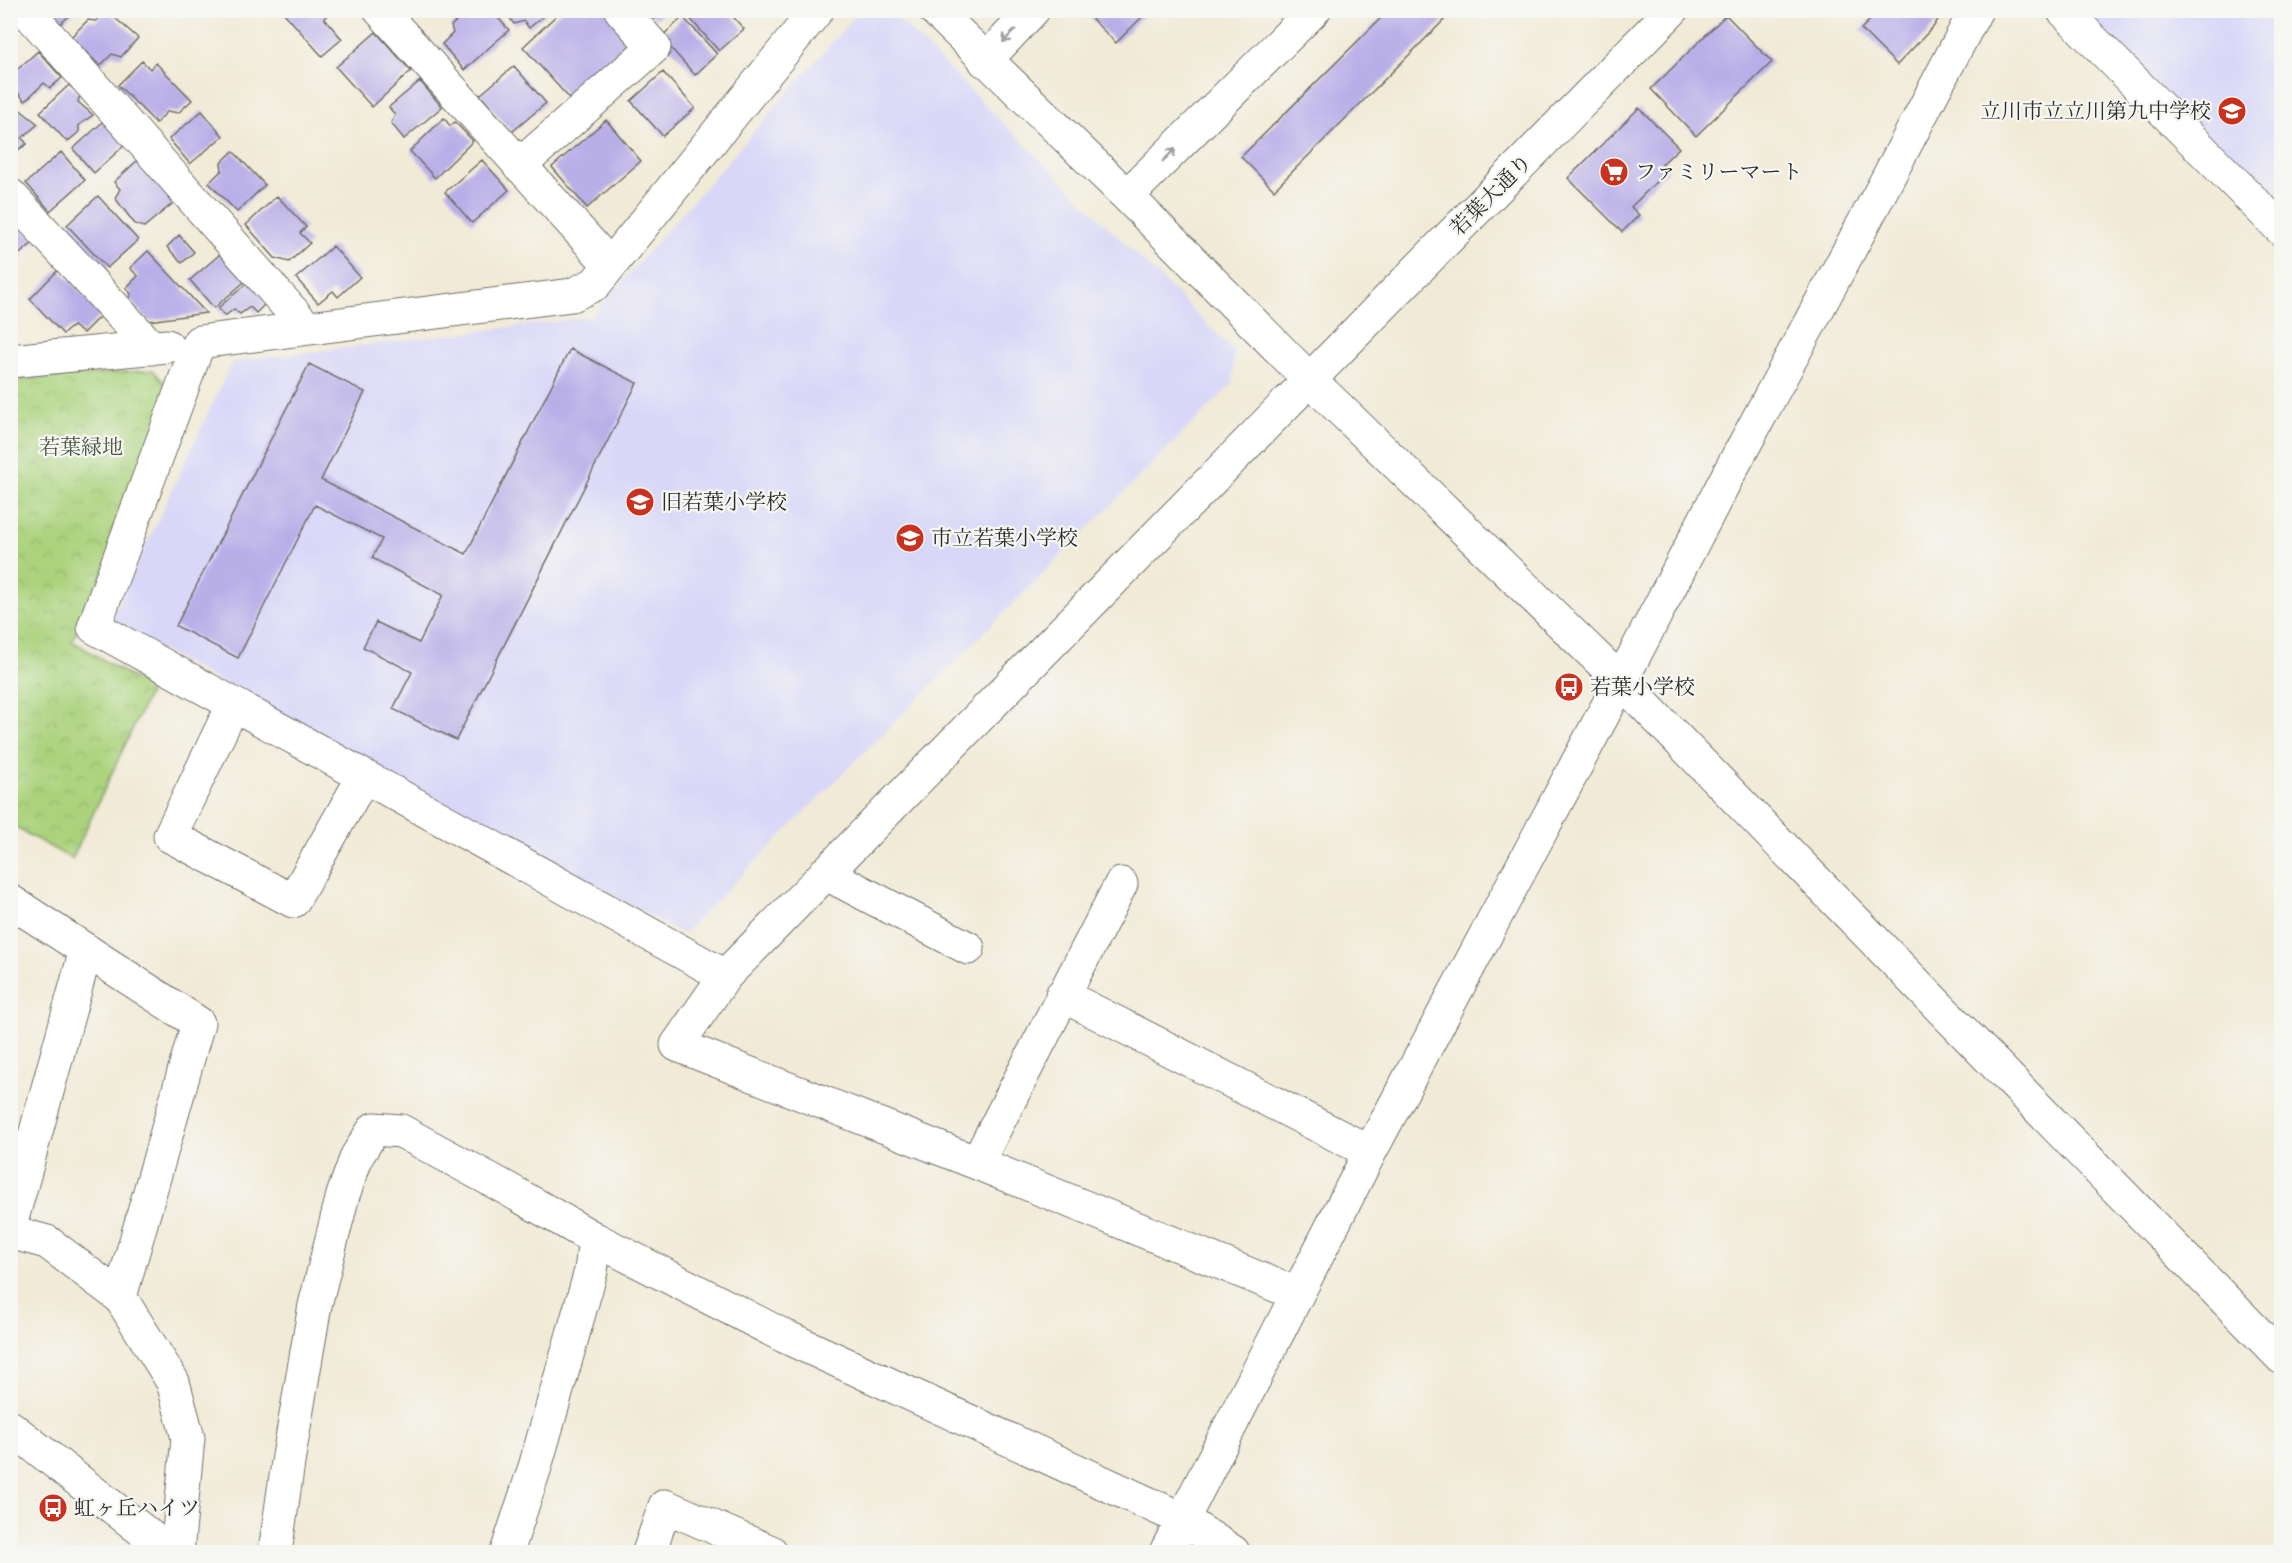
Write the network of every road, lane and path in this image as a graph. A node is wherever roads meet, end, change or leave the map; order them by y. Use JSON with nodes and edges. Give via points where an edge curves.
{"nodes":[{"id":1,"x":26,"y":10,"type":"edge"},
{"id":2,"x":380,"y":10,"type":"edge"},
{"id":3,"x":621,"y":10,"type":"edge"},
{"id":4,"x":817,"y":10,"type":"edge"},
{"id":5,"x":935,"y":10,"type":"edge"},
{"id":6,"x":1034,"y":10,"type":"edge"},
{"id":7,"x":1314,"y":10,"type":"edge"},
{"id":8,"x":1672,"y":10,"type":"edge"},
{"id":9,"x":1976,"y":10,"type":"edge"},
{"id":10,"x":2062,"y":10,"type":"edge"},
{"id":11,"x":985,"y":61,"type":"junction"},
{"id":12,"x":519,"y":166,"type":"junction"},
{"id":13,"x":10,"y":195,"type":"edge"},
{"id":14,"x":1127,"y":196,"type":"junction"},
{"id":15,"x":2282,"y":230,"type":"edge"},
{"id":16,"x":610,"y":265,"type":"junction"},
{"id":17,"x":307,"y":328,"type":"junction"},
{"id":18,"x":199,"y":342,"type":"junction"},
{"id":19,"x":152,"y":348,"type":"junction"},
{"id":20,"x":10,"y":361,"type":"edge"},
{"id":21,"x":1310,"y":379,"type":"junction"},
{"id":22,"x":1621,"y":681,"type":"junction"},
{"id":23,"x":233,"y":705,"type":"junction"},
{"id":24,"x":364,"y":776,"type":"junction"},
{"id":25,"x":825,"y":873,"type":"junction"},
{"id":26,"x":1121,"y":884,"type":"dead end"},
{"id":27,"x":10,"y":901,"type":"edge"},
{"id":28,"x":968,"y":948,"type":"dead end"},
{"id":29,"x":86,"y":950,"type":"junction"},
{"id":30,"x":725,"y":976,"type":"junction"},
{"id":31,"x":1062,"y":995,"type":"junction"},
{"id":32,"x":1370,"y":1152,"type":"junction"},
{"id":33,"x":977,"y":1163,"type":"junction"},
{"id":34,"x":10,"y":1226,"type":"edge"},
{"id":35,"x":10,"y":1232,"type":"edge"},
{"id":36,"x":595,"y":1239,"type":"junction"},
{"id":37,"x":1297,"y":1294,"type":"junction"},
{"id":38,"x":120,"y":1297,"type":"junction"},
{"id":39,"x":2282,"y":1358,"type":"edge"},
{"id":40,"x":10,"y":1427,"type":"edge"},
{"id":41,"x":1182,"y":1519,"type":"junction"},
{"id":42,"x":170,"y":1552,"type":"edge"},
{"id":43,"x":177,"y":1552,"type":"edge"},
{"id":44,"x":275,"y":1552,"type":"edge"},
{"id":45,"x":507,"y":1552,"type":"edge"},
{"id":46,"x":649,"y":1552,"type":"edge"},
{"id":47,"x":771,"y":1552,"type":"edge"},
{"id":48,"x":1166,"y":1552,"type":"edge"},
{"id":49,"x":1233,"y":1552,"type":"edge"}],
"edges":[{"from":1,"to":17,"type":"street"},
{"from":2,"to":12,"type":"street"},
{"from":3,"to":12,"type":"street","via":[[654,47]]},
{"from":4,"to":16,"type":"street"},
{"from":5,"to":11,"type":"street"},
{"from":6,"to":11,"type":"street","one_way":true},
{"from":14,"to":7,"type":"street","one_way":true},
{"from":8,"to":21,"type":"street","name":"若葉大通り"},
{"from":9,"to":22,"type":"street"},
{"from":10,"to":15,"type":"street"},
{"from":11,"to":14,"type":"street"},
{"from":12,"to":16,"type":"street"},
{"from":13,"to":19,"type":"street"},
{"from":14,"to":21,"type":"street"},
{"from":16,"to":17,"type":"street","via":[[595,285],[572,295]]},
{"from":17,"to":18,"type":"street"},
{"from":18,"to":19,"type":"street"},
{"from":18,"to":23,"type":"street","via":[[94,627]]},
{"from":19,"to":20,"type":"street"},
{"from":21,"to":22,"type":"street"},
{"from":21,"to":25,"type":"street","name":"若葉大通り"},
{"from":22,"to":32,"type":"street"},
{"from":22,"to":39,"type":"street"},
{"from":23,"to":24,"type":"street"},
{"from":23,"to":24,"type":"street","via":[[170,836],[293,901]]},
{"from":24,"to":30,"type":"street"},
{"from":25,"to":28,"type":"street"},
{"from":25,"to":30,"type":"street","name":"若葉大通り"},
{"from":26,"to":31,"type":"street"},
{"from":27,"to":29,"type":"street"},
{"from":29,"to":34,"type":"street"},
{"from":29,"to":38,"type":"street","via":[[198,1023]]},
{"from":30,"to":33,"type":"street","name":"若葉大通り","via":[[677,1045]]},
{"from":31,"to":32,"type":"street"},
{"from":31,"to":33,"type":"street"},
{"from":32,"to":37,"type":"street"},
{"from":33,"to":37,"type":"street"},
{"from":35,"to":38,"type":"street","via":[[46,1242]]},
{"from":36,"to":41,"type":"street","via":[[826,1356]]},
{"from":36,"to":44,"type":"street","via":[[401,1131],[374,1129],[357,1156],[343,1195],[315,1305]]},
{"from":36,"to":45,"type":"street","via":[[591,1271]]},
{"from":37,"to":41,"type":"street"},
{"from":38,"to":43,"type":"street","via":[[173,1382],[188,1438]]},
{"from":40,"to":42,"type":"street"},
{"from":41,"to":48,"type":"street"},
{"from":41,"to":49,"type":"street"},
{"from":46,"to":47,"type":"street","via":[[665,1506]]}]}
